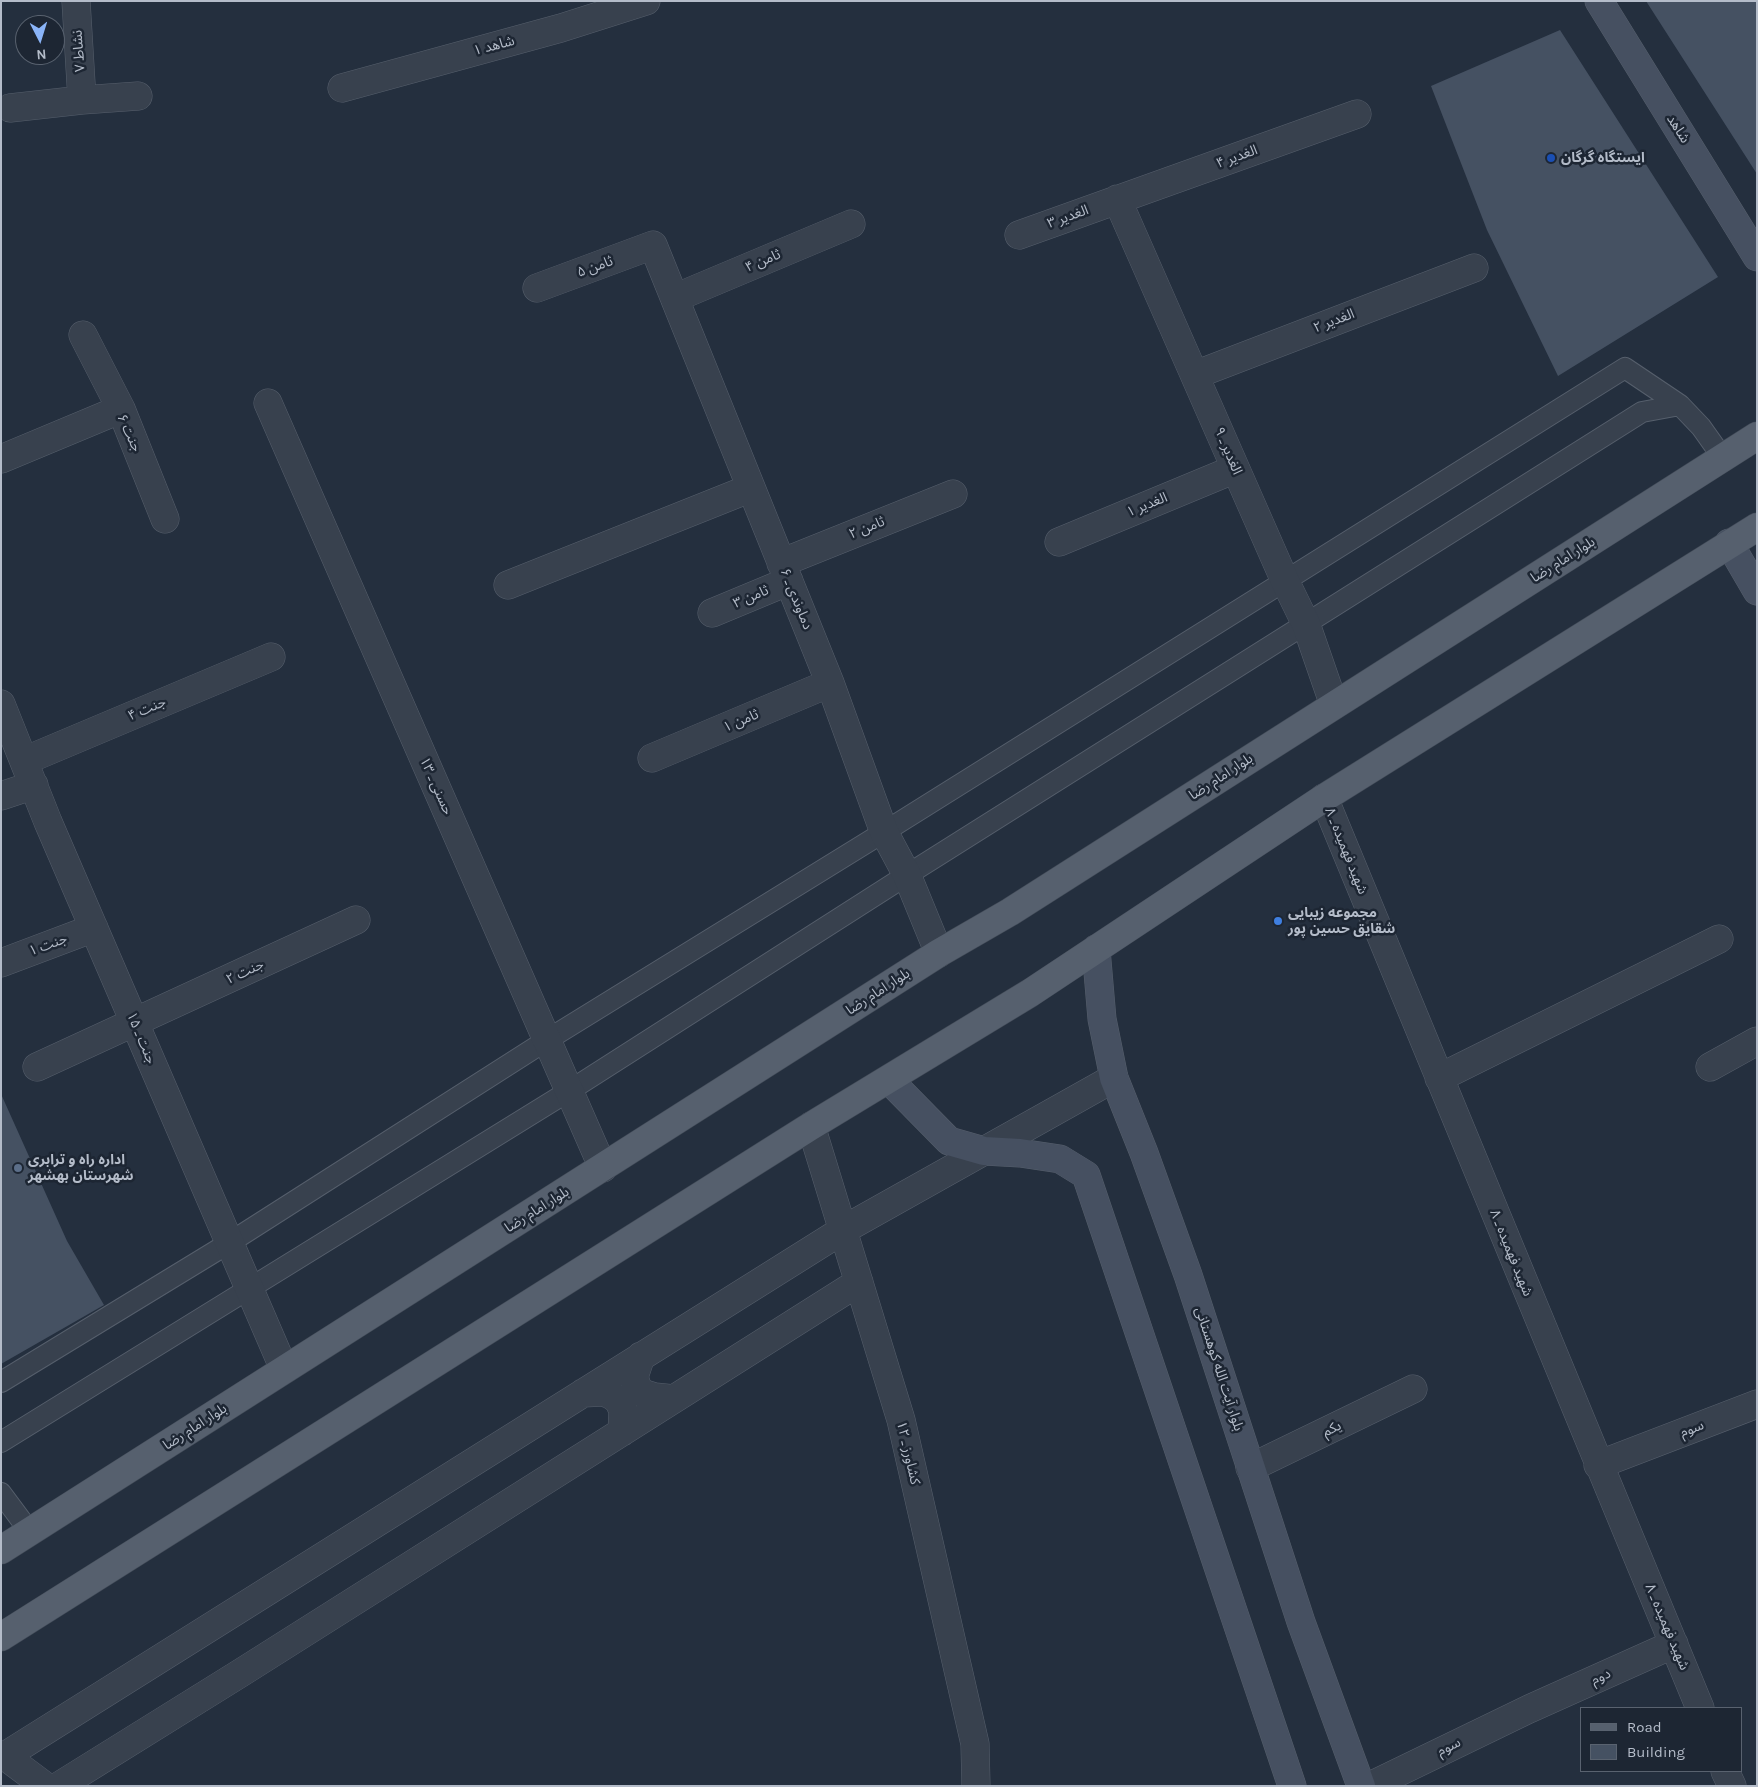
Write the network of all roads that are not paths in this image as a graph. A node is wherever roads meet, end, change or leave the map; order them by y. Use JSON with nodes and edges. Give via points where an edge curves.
{"nodes":[{"id":1,"x":76,"y":1,"type":"edge"},
{"id":2,"x":646,"y":1,"type":"edge"},
{"id":3,"x":1599,"y":1,"type":"edge"},
{"id":4,"x":342,"y":88,"type":"dead end"},
{"id":5,"x":138,"y":96,"type":"dead end"},
{"id":6,"x":82,"y":100,"type":"junction"},
{"id":7,"x":10,"y":108,"type":"dead end"},
{"id":8,"x":1357,"y":114,"type":"dead end"},
{"id":9,"x":1117,"y":199,"type":"junction"},
{"id":10,"x":851,"y":224,"type":"dead end"},
{"id":11,"x":1019,"y":235,"type":"dead end"},
{"id":12,"x":653,"y":245,"type":"joint"},
{"id":13,"x":1757,"y":257,"type":"edge"},
{"id":14,"x":1474,"y":268,"type":"dead end"},
{"id":15,"x":536,"y":288,"type":"dead end"},
{"id":16,"x":675,"y":298,"type":"junction"},
{"id":17,"x":83,"y":335,"type":"dead end"},
{"id":18,"x":1195,"y":375,"type":"junction"},
{"id":19,"x":268,"y":403,"type":"dead end"},
{"id":20,"x":1680,"y":405,"type":"junction"},
{"id":21,"x":121,"y":409,"type":"junction"},
{"id":22,"x":1757,"y":436,"type":"edge"},
{"id":23,"x":1722,"y":458,"type":"junction"},
{"id":24,"x":1,"y":459,"type":"edge"},
{"id":25,"x":1235,"y":469,"type":"junction"},
{"id":26,"x":751,"y":488,"type":"junction"},
{"id":27,"x":953,"y":494,"type":"dead end"},
{"id":28,"x":165,"y":519,"type":"dead end"},
{"id":29,"x":1757,"y":527,"type":"edge"},
{"id":30,"x":1059,"y":542,"type":"dead end"},
{"id":31,"x":1730,"y":543,"type":"junction"},
{"id":32,"x":785,"y":572,"type":"junction"},
{"id":33,"x":1285,"y":581,"type":"junction"},
{"id":34,"x":508,"y":585,"type":"dead end"},
{"id":35,"x":1757,"y":591,"type":"edge"},
{"id":36,"x":712,"y":613,"type":"dead end"},
{"id":37,"x":1306,"y":624,"type":"junction"},
{"id":38,"x":271,"y":657,"type":"dead end"},
{"id":39,"x":830,"y":684,"type":"junction"},
{"id":40,"x":1,"y":704,"type":"edge"},
{"id":41,"x":1334,"y":705,"type":"junction"},
{"id":42,"x":652,"y":758,"type":"dead end"},
{"id":43,"x":29,"y":773,"type":"junction"},
{"id":44,"x":1,"y":796,"type":"edge"},
{"id":45,"x":1324,"y":798,"type":"junction"},
{"id":46,"x":884,"y":832,"type":"junction"},
{"id":47,"x":908,"y":875,"type":"junction"},
{"id":48,"x":356,"y":920,"type":"dead end"},
{"id":49,"x":94,"y":928,"type":"junction"},
{"id":50,"x":1719,"y":939,"type":"dead end"},
{"id":51,"x":1096,"y":949,"type":"junction"},
{"id":52,"x":939,"y":953,"type":"junction"},
{"id":53,"x":1,"y":963,"type":"edge"},
{"id":54,"x":134,"y":1023,"type":"junction"},
{"id":55,"x":546,"y":1040,"type":"junction"},
{"id":56,"x":1757,"y":1041,"type":"edge"},
{"id":57,"x":38,"y":1066,"type":"dead end"},
{"id":58,"x":1710,"y":1067,"type":"dead end"},
{"id":59,"x":1114,"y":1078,"type":"junction"},
{"id":60,"x":1439,"y":1078,"type":"junction"},
{"id":61,"x":889,"y":1080,"type":"junction"},
{"id":62,"x":569,"y":1091,"type":"junction"},
{"id":63,"x":811,"y":1126,"type":"junction"},
{"id":64,"x":984,"y":1151,"type":"junction"},
{"id":65,"x":603,"y":1168,"type":"junction"},
{"id":66,"x":843,"y":1230,"type":"junction"},
{"id":67,"x":229,"y":1243,"type":"junction"},
{"id":68,"x":859,"y":1282,"type":"junction"},
{"id":69,"x":249,"y":1289,"type":"junction"},
{"id":70,"x":641,"y":1356,"type":"junction"},
{"id":71,"x":284,"y":1370,"type":"junction"},
{"id":72,"x":1,"y":1382,"type":"edge"},
{"id":73,"x":1413,"y":1389,"type":"dead end"},
{"id":74,"x":583,"y":1393,"type":"junction"},
{"id":75,"x":674,"y":1399,"type":"junction"},
{"id":76,"x":1757,"y":1404,"type":"edge"},
{"id":77,"x":622,"y":1432,"type":"junction"},
{"id":78,"x":1,"y":1442,"type":"edge"},
{"id":79,"x":1598,"y":1465,"type":"junction"},
{"id":80,"x":1250,"y":1468,"type":"junction"},
{"id":81,"x":1,"y":1492,"type":"edge"},
{"id":82,"x":30,"y":1532,"type":"junction"},
{"id":83,"x":1,"y":1550,"type":"edge"},
{"id":84,"x":1,"y":1637,"type":"edge"},
{"id":85,"x":1674,"y":1644,"type":"junction"},
{"id":86,"x":1700,"y":1707,"type":"edge"},
{"id":87,"x":1529,"y":1709,"type":"joint"},
{"id":88,"x":3,"y":1756,"type":"edge"},
{"id":89,"x":1726,"y":1772,"type":"edge"},
{"id":90,"x":45,"y":1786,"type":"edge"},
{"id":91,"x":59,"y":1786,"type":"edge"},
{"id":92,"x":976,"y":1786,"type":"edge"},
{"id":93,"x":1292,"y":1786,"type":"edge"},
{"id":94,"x":1361,"y":1786,"type":"edge"},
{"id":95,"x":1370,"y":1786,"type":"edge"},
{"id":96,"x":1732,"y":1786,"type":"edge"}],
"edges":[{"from":1,"to":6,"type":"street","name":"نشاط ۷"},
{"from":2,"to":4,"type":"street","name":"شاهد ۱","via":[[561,28]]},
{"from":3,"to":13,"type":"street","name":"شاهد"},
{"from":5,"to":6,"type":"street"},
{"from":6,"to":7,"type":"street"},
{"from":8,"to":9,"type":"street","name":"الغدیر ۴"},
{"from":9,"to":11,"type":"street","name":"الغدیر ۳"},
{"from":9,"to":18,"type":"street","name":"الغدیر ـ ۹"},
{"from":10,"to":16,"type":"street","name":"ثامن ۴"},
{"from":12,"to":15,"type":"street","name":"ثامن ۵"},
{"from":12,"to":16,"type":"street","name":"دماوندی ـ ۶"},
{"from":14,"to":18,"type":"street","name":"الغدیر ۲"},
{"from":16,"to":26,"type":"street","name":"دماوندی ـ ۶"},
{"from":17,"to":21,"type":"street"},
{"from":18,"to":25,"type":"street","name":"الغدیر ـ ۹"},
{"from":19,"to":55,"type":"street","name":"حسنی ـ ۱۳"},
{"from":20,"to":23,"type":"lane","via":[[1701,427]]},
{"from":20,"to":33,"type":"lane","via":[[1625,368]]},
{"from":20,"to":37,"type":"lane","via":[[1642,412]]},
{"from":21,"to":24,"type":"street","name":"جنت ۶"},
{"from":21,"to":28,"type":"street","name":"جنت ۶"},
{"from":22,"to":23,"type":"main road","name":"بلوار امام رضا"},
{"from":23,"to":41,"type":"main road","name":"بلوار امام رضا"},
{"from":25,"to":30,"type":"street","name":"الغدیر ۱"},
{"from":25,"to":33,"type":"street","name":"الغدیر ـ ۹"},
{"from":26,"to":32,"type":"street","name":"دماوندی ـ ۶"},
{"from":26,"to":34,"type":"street"},
{"from":27,"to":32,"type":"street","name":"ثامن ۲"},
{"from":29,"to":31,"type":"main road"},
{"from":31,"to":35,"type":"street"},
{"from":31,"to":45,"type":"main road"},
{"from":32,"to":36,"type":"street","name":"ثامن ۳"},
{"from":32,"to":39,"type":"street","name":"دماوندی ـ ۶"},
{"from":33,"to":37,"type":"street","name":"الغدیر ـ ۹"},
{"from":33,"to":46,"type":"lane"},
{"from":37,"to":41,"type":"street","name":"الغدیر ـ ۹"},
{"from":37,"to":47,"type":"lane"},
{"from":38,"to":43,"type":"street","name":"جنت ۴"},
{"from":39,"to":42,"type":"street","name":"ثامن ۱"},
{"from":39,"to":46,"type":"street","name":"دماوندی ـ ۶"},
{"from":40,"to":43,"type":"street","name":"جنت ـ ۱۵"},
{"from":41,"to":52,"type":"main road","name":"بلوار امام رضا"},
{"from":43,"to":44,"type":"street","name":"جنت ۴"},
{"from":43,"to":49,"type":"street","name":"جنت ـ ۱۵"},
{"from":45,"to":51,"type":"main road"},
{"from":45,"to":60,"type":"street","name":"شهید فهمیده ـ ۸"},
{"from":46,"to":47,"type":"street","name":"دماوندی ـ ۶"},
{"from":46,"to":55,"type":"lane"},
{"from":47,"to":52,"type":"street","name":"دماوندی ـ ۶"},
{"from":47,"to":62,"type":"lane"},
{"from":48,"to":54,"type":"street","name":"جنت ۲"},
{"from":49,"to":53,"type":"street","name":"جنت ۱"},
{"from":49,"to":54,"type":"street","name":"جنت ـ ۱۵"},
{"from":50,"to":60,"type":"street"},
{"from":51,"to":59,"type":"street","name":"بلوار آیت الله کوهستانی","via":[[1102,1018]]},
{"from":51,"to":61,"type":"main road"},
{"from":52,"to":65,"type":"main road","name":"بلوار امام رضا"},
{"from":54,"to":57,"type":"street","name":"جنت ۲"},
{"from":54,"to":67,"type":"street","name":"جنت ـ ۱۵"},
{"from":55,"to":62,"type":"street","name":"حسنی ـ ۱۳"},
{"from":55,"to":67,"type":"lane"},
{"from":56,"to":58,"type":"street"},
{"from":59,"to":64,"type":"street"},
{"from":59,"to":80,"type":"street","name":"بلوار آیت الله کوهستانی","via":[[1188,1275]]},
{"from":60,"to":79,"type":"street","name":"شهید فهمیده ـ ۸"},
{"from":61,"to":63,"type":"main road"},
{"from":61,"to":64,"type":"street","via":[[949,1141]]},
{"from":62,"to":65,"type":"street","name":"حسنی ـ ۱۳"},
{"from":62,"to":69,"type":"lane"},
{"from":63,"to":66,"type":"street","name":"کشاورز ـ ۱۲"},
{"from":63,"to":84,"type":"main road"},
{"from":64,"to":66,"type":"street"},
{"from":64,"to":93,"type":"street","via":[[1060,1159],[1086,1175]]},
{"from":65,"to":71,"type":"main road","name":"بلوار امام رضا"},
{"from":66,"to":68,"type":"street","name":"کشاورز ـ ۱۲"},
{"from":66,"to":70,"type":"street"},
{"from":67,"to":69,"type":"street","name":"جنت ـ ۱۵"},
{"from":67,"to":72,"type":"lane"},
{"from":68,"to":75,"type":"street"},
{"from":68,"to":92,"type":"street","name":"کشاورز ـ ۱۲","via":[[901,1420],[975,1744]]},
{"from":69,"to":71,"type":"street","name":"جنت ـ ۱۵"},
{"from":69,"to":78,"type":"lane"},
{"from":70,"to":74,"type":"street"},
{"from":70,"to":75,"type":"street","via":[[634,1377],[639,1392]]},
{"from":71,"to":82,"type":"main road","name":"بلوار امام رضا"},
{"from":73,"to":80,"type":"street","name":"یکم"},
{"from":74,"to":77,"type":"street","via":[[603,1392],[619,1401],[623,1411]]},
{"from":74,"to":88,"type":"street"},
{"from":75,"to":77,"type":"street"},
{"from":76,"to":79,"type":"street","name":"سوم"},
{"from":77,"to":91,"type":"street"},
{"from":79,"to":85,"type":"street","name":"شهید فهمیده ـ ۸"},
{"from":80,"to":94,"type":"street","name":"بلوار آیت الله کوهستانی","via":[[1301,1622]]},
{"from":81,"to":82,"type":"lane"},
{"from":82,"to":83,"type":"main road","name":"بلوار امام رضا"},
{"from":85,"to":86,"type":"street","name":"شهید فهمیده ـ ۸"},
{"from":85,"to":87,"type":"street","name":"دوم"},
{"from":87,"to":95,"type":"street","name":"سوم"},
{"from":88,"to":90,"type":"street"},
{"from":89,"to":96,"type":"street"}]}
